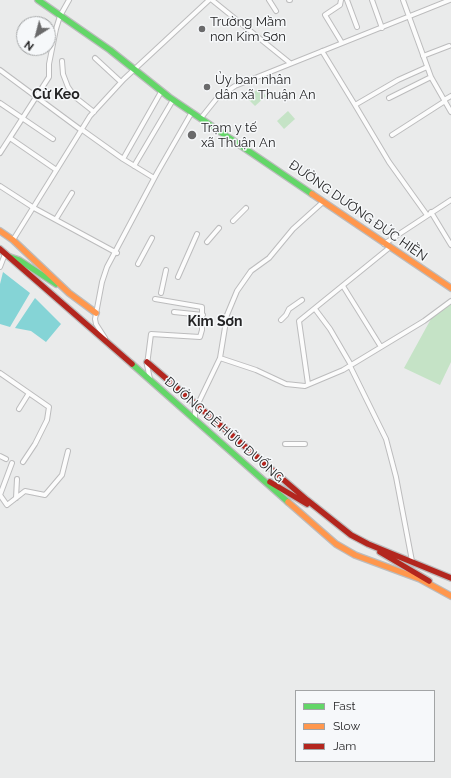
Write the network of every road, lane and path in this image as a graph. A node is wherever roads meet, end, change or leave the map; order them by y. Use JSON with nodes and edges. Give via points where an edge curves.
{"nodes":[{"id":1,"x":38,"y":0,"type":"edge"},
{"id":2,"x":69,"y":0,"type":"edge"},
{"id":3,"x":211,"y":0,"type":"edge"},
{"id":4,"x":268,"y":0,"type":"edge"},
{"id":5,"x":372,"y":0,"type":"edge"},
{"id":6,"x":403,"y":0,"type":"edge"},
{"id":7,"x":450,"y":0,"type":"edge"},
{"id":8,"x":344,"y":1,"type":"edge"},
{"id":9,"x":276,"y":10,"type":"dead end"},
{"id":10,"x":60,"y":16,"type":"junction"},
{"id":11,"x":409,"y":17,"type":"junction"},
{"id":12,"x":357,"y":26,"type":"dead end"},
{"id":13,"x":382,"y":28,"type":"junction"},
{"id":14,"x":342,"y":43,"type":"junction"},
{"id":15,"x":449,"y":46,"type":"dead end"},
{"id":16,"x":322,"y":51,"type":"junction"},
{"id":17,"x":423,"y":56,"type":"junction"},
{"id":18,"x":95,"y":58,"type":"dead end"},
{"id":19,"x":62,"y":61,"type":"dead end"},
{"id":20,"x":290,"y":63,"type":"junction"},
{"id":21,"x":427,"y":67,"type":"junction"},
{"id":22,"x":0,"y":70,"type":"edge"},
{"id":23,"x":134,"y":70,"type":"junction"},
{"id":24,"x":431,"y":78,"type":"junction"},
{"id":25,"x":120,"y":82,"type":"junction"},
{"id":26,"x":162,"y":92,"type":"junction"},
{"id":27,"x":451,"y":96,"type":"edge"},
{"id":28,"x":36,"y":97,"type":"junction"},
{"id":29,"x":389,"y":98,"type":"dead end"},
{"id":30,"x":173,"y":100,"type":"junction"},
{"id":31,"x":445,"y":100,"type":"junction"},
{"id":32,"x":0,"y":103,"type":"edge"},
{"id":33,"x":355,"y":105,"type":"junction"},
{"id":34,"x":94,"y":112,"type":"junction"},
{"id":35,"x":192,"y":112,"type":"junction"},
{"id":36,"x":451,"y":112,"type":"edge"},
{"id":37,"x":201,"y":118,"type":"junction"},
{"id":38,"x":22,"y":120,"type":"junction"},
{"id":39,"x":81,"y":130,"type":"junction"},
{"id":40,"x":392,"y":135,"type":"dead end"},
{"id":41,"x":10,"y":138,"type":"junction"},
{"id":42,"x":53,"y":139,"type":"dead end"},
{"id":43,"x":0,"y":153,"type":"edge"},
{"id":44,"x":123,"y":159,"type":"junction"},
{"id":45,"x":134,"y":166,"type":"junction"},
{"id":46,"x":55,"y":169,"type":"junction"},
{"id":47,"x":154,"y":178,"type":"junction"},
{"id":48,"x":0,"y":186,"type":"edge"},
{"id":49,"x":72,"y":193,"type":"dead end"},
{"id":50,"x":451,"y":200,"type":"edge"},
{"id":51,"x":323,"y":202,"type":"junction"},
{"id":52,"x":34,"y":208,"type":"junction"},
{"id":53,"x":246,"y":208,"type":"dead end"},
{"id":54,"x":431,"y":212,"type":"junction"},
{"id":55,"x":427,"y":215,"type":"junction"},
{"id":56,"x":56,"y":219,"type":"junction"},
{"id":57,"x":233,"y":221,"type":"dead end"},
{"id":58,"x":219,"y":228,"type":"dead end"},
{"id":59,"x":0,"y":231,"type":"edge"},
{"id":60,"x":197,"y":234,"type":"dead end"},
{"id":61,"x":152,"y":238,"type":"dead end"},
{"id":62,"x":12,"y":240,"type":"junction"},
{"id":63,"x":207,"y":242,"type":"dead end"},
{"id":64,"x":384,"y":244,"type":"junction"},
{"id":65,"x":451,"y":245,"type":"edge"},
{"id":66,"x":390,"y":248,"type":"junction"},
{"id":67,"x":0,"y":249,"type":"edge"},
{"id":68,"x":116,"y":253,"type":"junction"},
{"id":69,"x":7,"y":255,"type":"junction"},
{"id":70,"x":138,"y":264,"type":"dead end"},
{"id":71,"x":0,"y":267,"type":"edge"},
{"id":72,"x":166,"y":270,"type":"dead end"},
{"id":73,"x":178,"y":277,"type":"dead end"},
{"id":74,"x":343,"y":286,"type":"junction"},
{"id":75,"x":451,"y":288,"type":"edge"},
{"id":76,"x":69,"y":293,"type":"junction"},
{"id":77,"x":161,"y":293,"type":"dead end"},
{"id":78,"x":155,"y":299,"type":"dead end"},
{"id":79,"x":302,"y":300,"type":"dead end"},
{"id":80,"x":451,"y":302,"type":"edge"},
{"id":81,"x":315,"y":309,"type":"junction"},
{"id":82,"x":174,"y":312,"type":"dead end"},
{"id":83,"x":96,"y":313,"type":"junction"},
{"id":84,"x":203,"y":316,"type":"junction"},
{"id":85,"x":281,"y":320,"type":"dead end"},
{"id":86,"x":106,"y":341,"type":"junction"},
{"id":87,"x":381,"y":347,"type":"junction"},
{"id":88,"x":220,"y":358,"type":"junction"},
{"id":89,"x":147,"y":362,"type":"junction"},
{"id":90,"x":351,"y":366,"type":"junction"},
{"id":91,"x":0,"y":374,"type":"edge"},
{"id":92,"x":151,"y":380,"type":"junction"},
{"id":93,"x":308,"y":384,"type":"junction"},
{"id":94,"x":29,"y":392,"type":"junction"},
{"id":95,"x":19,"y":408,"type":"dead end"},
{"id":96,"x":196,"y":408,"type":"junction"},
{"id":97,"x":187,"y":412,"type":"junction"},
{"id":98,"x":195,"y":419,"type":"junction"},
{"id":99,"x":285,"y":444,"type":"dead end"},
{"id":100,"x":305,"y":444,"type":"dead end"},
{"id":101,"x":68,"y":451,"type":"dead end"},
{"id":102,"x":0,"y":456,"type":"edge"},
{"id":103,"x":6,"y":459,"type":"dead end"},
{"id":104,"x":23,"y":462,"type":"dead end"},
{"id":105,"x":12,"y":463,"type":"dead end"},
{"id":106,"x":259,"y":475,"type":"junction"},
{"id":107,"x":17,"y":479,"type":"dead end"},
{"id":108,"x":0,"y":495,"type":"edge"},
{"id":109,"x":16,"y":498,"type":"junction"},
{"id":110,"x":351,"y":535,"type":"junction"},
{"id":111,"x":368,"y":544,"type":"junction"},
{"id":112,"x":412,"y":561,"type":"junction"},
{"id":113,"x":451,"y":578,"type":"edge"},
{"id":114,"x":437,"y":587,"type":"junction"},
{"id":115,"x":451,"y":596,"type":"edge"}],
"edges":[{"from":1,"to":10,"type":"main road","name":"ĐƯỜNG DƯƠNG ĐỨC HIỀN"},
{"from":2,"to":10,"type":"street"},
{"from":3,"to":20,"type":"street"},
{"from":3,"to":23,"type":"street"},
{"from":4,"to":9,"type":"street"},
{"from":5,"to":13,"type":"street"},
{"from":6,"to":11,"type":"street"},
{"from":7,"to":11,"type":"street"},
{"from":8,"to":12,"type":"street"},
{"from":8,"to":14,"type":"street","via":[[325,15]]},
{"from":10,"to":23,"type":"main road","name":"ĐƯỜNG DƯƠNG ĐỨC HIỀN","via":[[110,50]]},
{"from":10,"to":28,"type":"street","via":[[50,60],[49,77]]},
{"from":11,"to":13,"type":"street"},
{"from":11,"to":17,"type":"street"},
{"from":13,"to":14,"type":"street"},
{"from":14,"to":16,"type":"street"},
{"from":15,"to":17,"type":"street"},
{"from":16,"to":20,"type":"street"},
{"from":16,"to":33,"type":"street"},
{"from":17,"to":21,"type":"street"},
{"from":18,"to":25,"type":"street"},
{"from":19,"to":34,"type":"street","via":[[68,87],[75,97]]},
{"from":20,"to":37,"type":"street","via":[[234,86],[217,98]]},
{"from":21,"to":24,"type":"street"},
{"from":21,"to":33,"type":"street","via":[[398,80]]},
{"from":22,"to":28,"type":"street"},
{"from":23,"to":25,"type":"street"},
{"from":23,"to":26,"type":"main road","name":"ĐƯỜNG DƯƠNG ĐỨC HIỀN"},
{"from":24,"to":29,"type":"street"},
{"from":24,"to":31,"type":"street"},
{"from":25,"to":34,"type":"street"},
{"from":26,"to":30,"type":"main road","name":"ĐƯỜNG DƯƠNG ĐỨC HIỀN"},
{"from":26,"to":44,"type":"street"},
{"from":27,"to":31,"type":"street"},
{"from":28,"to":38,"type":"street"},
{"from":28,"to":39,"type":"street"},
{"from":30,"to":35,"type":"main road","name":"ĐƯỜNG DƯƠNG ĐỨC HIỀN"},
{"from":30,"to":45,"type":"street"},
{"from":31,"to":36,"type":"street"},
{"from":31,"to":40,"type":"street"},
{"from":32,"to":38,"type":"street"},
{"from":33,"to":55,"type":"street","via":[[389,162]]},
{"from":34,"to":39,"type":"street"},
{"from":35,"to":37,"type":"main road","name":"ĐƯỜNG DƯƠNG ĐỨC HIỀN"},
{"from":35,"to":47,"type":"street"},
{"from":37,"to":51,"type":"main road","name":"ĐƯỜNG DƯƠNG ĐỨC HIỀN"},
{"from":38,"to":41,"type":"street"},
{"from":38,"to":42,"type":"street"},
{"from":39,"to":44,"type":"street"},
{"from":39,"to":46,"type":"street"},
{"from":41,"to":43,"type":"street"},
{"from":41,"to":46,"type":"street"},
{"from":44,"to":45,"type":"street"},
{"from":45,"to":47,"type":"street"},
{"from":46,"to":52,"type":"street"},
{"from":47,"to":68,"type":"street"},
{"from":48,"to":52,"type":"street"},
{"from":49,"to":56,"type":"street"},
{"from":50,"to":54,"type":"street"},
{"from":51,"to":64,"type":"main road","name":"ĐƯỜNG DƯƠNG ĐỨC HIỀN"},
{"from":51,"to":88,"type":"street","via":[[293,229],[269,258],[251,270],[245,278],[227,315]]},
{"from":52,"to":56,"type":"street"},
{"from":52,"to":62,"type":"street"},
{"from":53,"to":57,"type":"street"},
{"from":54,"to":55,"type":"street"},
{"from":54,"to":65,"type":"street"},
{"from":55,"to":64,"type":"street"},
{"from":56,"to":68,"type":"street"},
{"from":58,"to":63,"type":"street"},
{"from":59,"to":62,"type":"main road"},
{"from":60,"to":73,"type":"street"},
{"from":61,"to":70,"type":"street"},
{"from":62,"to":76,"type":"main road"},
{"from":64,"to":66,"type":"main road","name":"ĐƯỜNG DƯƠNG ĐỨC HIỀN"},
{"from":66,"to":74,"type":"street"},
{"from":66,"to":75,"type":"main road","name":"ĐƯỜNG DƯƠNG ĐỨC HIỀN"},
{"from":67,"to":69,"type":"main road","name":"ĐƯỜNG ĐÊ HỮU ĐUỐNG"},
{"from":68,"to":83,"type":"street","via":[[105,273]]},
{"from":69,"to":71,"type":"street"},
{"from":69,"to":76,"type":"main road"},
{"from":69,"to":86,"type":"main road","name":"ĐƯỜNG ĐÊ HỮU ĐUỐNG"},
{"from":72,"to":77,"type":"street"},
{"from":74,"to":81,"type":"street"},
{"from":74,"to":87,"type":"street"},
{"from":76,"to":83,"type":"main road"},
{"from":78,"to":84,"type":"street","via":[[202,307]]},
{"from":79,"to":85,"type":"street"},
{"from":80,"to":87,"type":"street"},
{"from":81,"to":90,"type":"street","via":[[330,329]]},
{"from":81,"to":93,"type":"street","via":[[298,324]]},
{"from":82,"to":84,"type":"street"},
{"from":83,"to":86,"type":"street","via":[[96,324]]},
{"from":84,"to":89,"type":"street","via":[[200,337],[151,334]]},
{"from":86,"to":92,"type":"main road","name":"ĐƯỜNG ĐÊ HỮU ĐUỐNG"},
{"from":87,"to":90,"type":"street"},
{"from":88,"to":93,"type":"street","via":[[292,386]]},
{"from":88,"to":96,"type":"street"},
{"from":89,"to":92,"type":"street"},
{"from":89,"to":96,"type":"main road"},
{"from":90,"to":93,"type":"street"},
{"from":90,"to":112,"type":"street","via":[[386,439],[396,476]]},
{"from":91,"to":94,"type":"street"},
{"from":92,"to":97,"type":"main road","name":"ĐƯỜNG ĐÊ HỮU ĐUỐNG"},
{"from":94,"to":95,"type":"street"},
{"from":94,"to":104,"type":"street","via":[[50,407],[47,420]]},
{"from":96,"to":97,"type":"street"},
{"from":96,"to":98,"type":"street"},
{"from":96,"to":110,"type":"main road"},
{"from":97,"to":98,"type":"main road","name":"ĐƯỜNG ĐÊ HỮU ĐUỐNG"},
{"from":98,"to":106,"type":"main road","name":"ĐƯỜNG ĐÊ HỮU ĐUỐNG"},
{"from":99,"to":100,"type":"street"},
{"from":101,"to":109,"type":"street","via":[[62,475],[48,492],[42,495],[25,491]]},
{"from":102,"to":103,"type":"street"},
{"from":105,"to":108,"type":"street"},
{"from":106,"to":110,"type":"main road","via":[[303,501]]},
{"from":106,"to":114,"type":"main road","name":"ĐƯỜNG ĐÊ HỮU ĐUỐNG","via":[[346,551]]},
{"from":107,"to":109,"type":"street"},
{"from":108,"to":109,"type":"street","via":[[7,505]]},
{"from":110,"to":111,"type":"main road"},
{"from":111,"to":112,"type":"main road"},
{"from":111,"to":114,"type":"main road"},
{"from":112,"to":113,"type":"main road"},
{"from":114,"to":115,"type":"main road","name":"ĐƯỜNG ĐÊ HỮU ĐUỐNG"}]}
